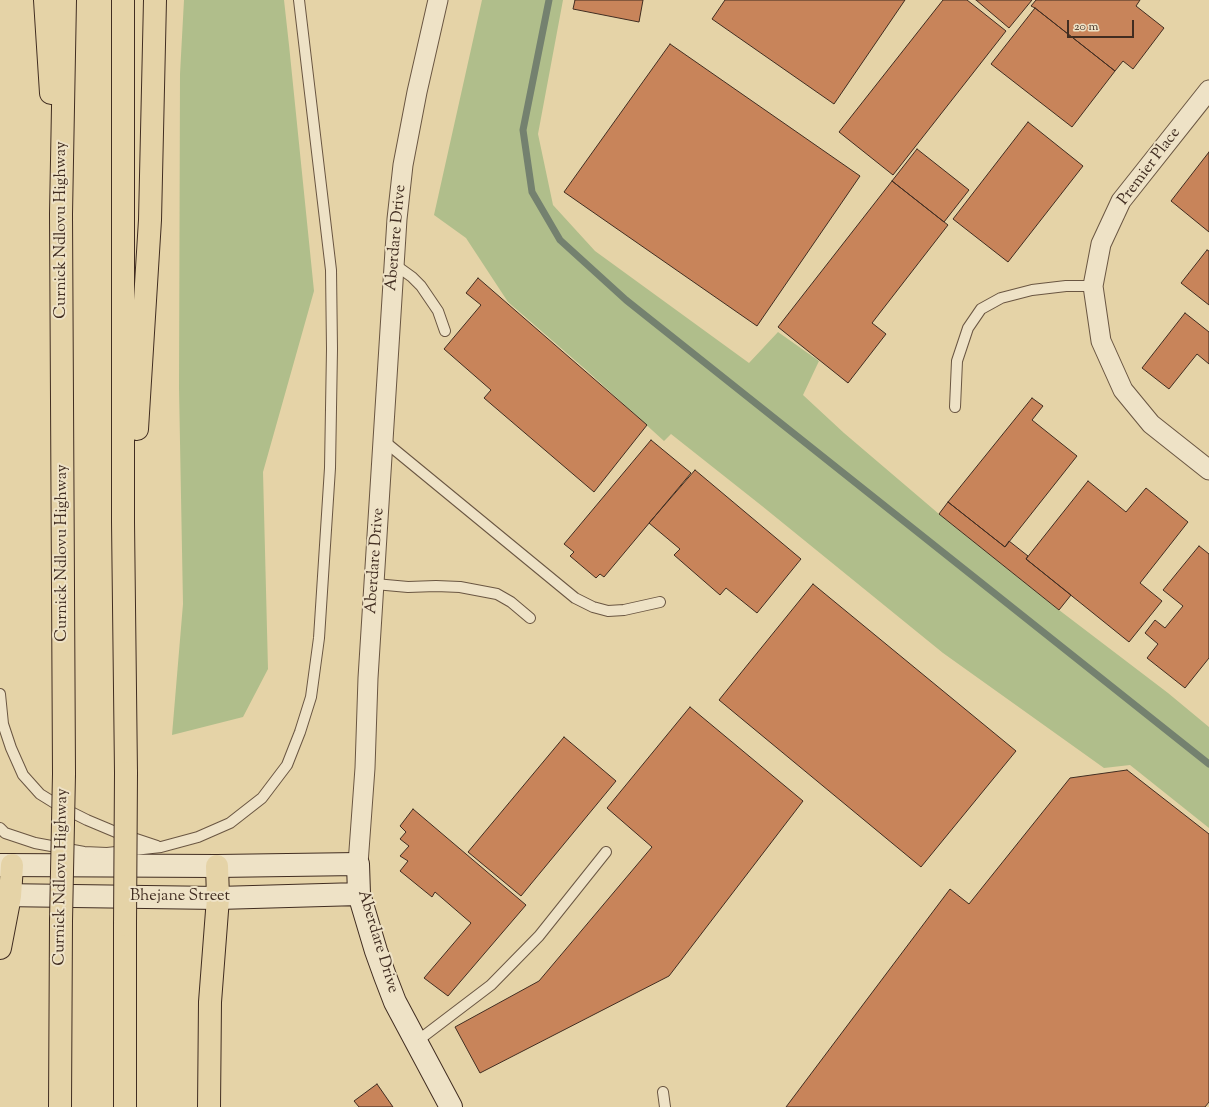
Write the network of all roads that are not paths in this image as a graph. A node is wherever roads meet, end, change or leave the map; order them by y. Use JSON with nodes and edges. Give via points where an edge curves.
{"nodes":[{"id":1,"x":45,"y":0,"type":"edge"},
{"id":2,"x":65,"y":0,"type":"edge"},
{"id":3,"x":124,"y":0,"type":"edge"},
{"id":4,"x":155,"y":0,"type":"edge"},
{"id":5,"x":299,"y":0,"type":"edge"},
{"id":6,"x":438,"y":0,"type":"edge"},
{"id":7,"x":1209,"y":90,"type":"edge"},
{"id":8,"x":61,"y":214,"type":"junction"},
{"id":9,"x":394,"y":264,"type":"junction"},
{"id":10,"x":1093,"y":286,"type":"junction"},
{"id":11,"x":445,"y":331,"type":"dead end"},
{"id":12,"x":955,"y":407,"type":"dead end"},
{"id":13,"x":384,"y":441,"type":"junction"},
{"id":14,"x":1209,"y":470,"type":"edge"},
{"id":15,"x":123,"y":522,"type":"junction"},
{"id":16,"x":375,"y":584,"type":"junction"},
{"id":17,"x":660,"y":602,"type":"dead end"},
{"id":18,"x":530,"y":618,"type":"dead end"},
{"id":19,"x":0,"y":694,"type":"edge"},
{"id":20,"x":0,"y":828,"type":"edge"},
{"id":21,"x":161,"y":847,"type":"junction"},
{"id":22,"x":606,"y":852,"type":"dead end"},
{"id":23,"x":358,"y":864,"type":"junction"},
{"id":24,"x":6,"y":865,"type":"edge"},
{"id":25,"x":217,"y":866,"type":"junction"},
{"id":26,"x":359,"y":894,"type":"junction"},
{"id":27,"x":5,"y":895,"type":"edge"},
{"id":28,"x":218,"y":898,"type":"junction"},
{"id":29,"x":0,"y":948,"type":"edge"},
{"id":30,"x":416,"y":1042,"type":"junction"},
{"id":31,"x":663,"y":1092,"type":"dead end"},
{"id":32,"x":60,"y":1107,"type":"edge"},
{"id":33,"x":125,"y":1107,"type":"edge"},
{"id":34,"x":209,"y":1107,"type":"edge"},
{"id":35,"x":451,"y":1107,"type":"edge"},
{"id":36,"x":665,"y":1107,"type":"edge"}],
"edges":[{"from":1,"to":8,"type":"main road"},
{"from":2,"to":8,"type":"main road","name":"Curnick Ndlovu Highway"},
{"from":3,"to":15,"type":"main road"},
{"from":4,"to":15,"type":"main road","via":[[150,220],[142,361],[135,448]]},
{"from":5,"to":21,"type":"lane","via":[[331,278],[330,468],[319,638],[311,697],[287,766],[262,798],[230,823],[198,837]]},
{"from":6,"to":9,"type":"street","name":"Aberdare Drive","via":[[403,165]]},
{"from":7,"to":10,"type":"street","name":"Premier Place","via":[[1121,201],[1101,244]]},
{"from":8,"to":32,"type":"main road","name":"Curnick Ndlovu Highway","bridge":true,"via":[[64,774]]},
{"from":9,"to":11,"type":"lane","via":[[421,286],[438,311]]},
{"from":9,"to":13,"type":"street","name":"Aberdare Drive"},
{"from":10,"to":12,"type":"lane","via":[[1032,290],[1001,298],[981,309],[968,328],[957,361]]},
{"from":10,"to":14,"type":"street","name":"Premier Place","via":[[1101,341],[1123,390],[1151,424]]},
{"from":13,"to":16,"type":"street","name":"Aberdare Drive"},
{"from":13,"to":17,"type":"lane","via":[[575,598],[608,612]]},
{"from":15,"to":33,"type":"main road","bridge":true,"via":[[126,773]]},
{"from":16,"to":18,"type":"lane","via":[[460,587],[497,594]]},
{"from":16,"to":23,"type":"street","name":"Aberdare Drive"},
{"from":19,"to":21,"type":"lane","via":[[3,724],[11,748],[23,775],[40,794],[61,807],[118,833]]},
{"from":20,"to":21,"type":"lane","via":[[5,833],[35,843],[84,852],[107,853]]},
{"from":22,"to":30,"type":"lane","via":[[539,936],[491,985]]},
{"from":23,"to":25,"type":"street","name":"Bhejane Street"},
{"from":23,"to":26,"type":"street","name":"Aberdare Drive"},
{"from":24,"to":25,"type":"street","name":"Bhejane Street"},
{"from":24,"to":27,"type":"main road"},
{"from":25,"to":28,"type":"main road"},
{"from":26,"to":28,"type":"street","name":"Bhejane Street"},
{"from":26,"to":30,"type":"street","name":"Aberdare Drive","via":[[395,1002]]},
{"from":27,"to":28,"type":"street","name":"Bhejane Street"},
{"from":27,"to":29,"type":"main road"},
{"from":28,"to":34,"type":"main road","via":[[210,1002]]},
{"from":30,"to":35,"type":"street","name":"Aberdare Drive"},
{"from":31,"to":36,"type":"lane"}]}
